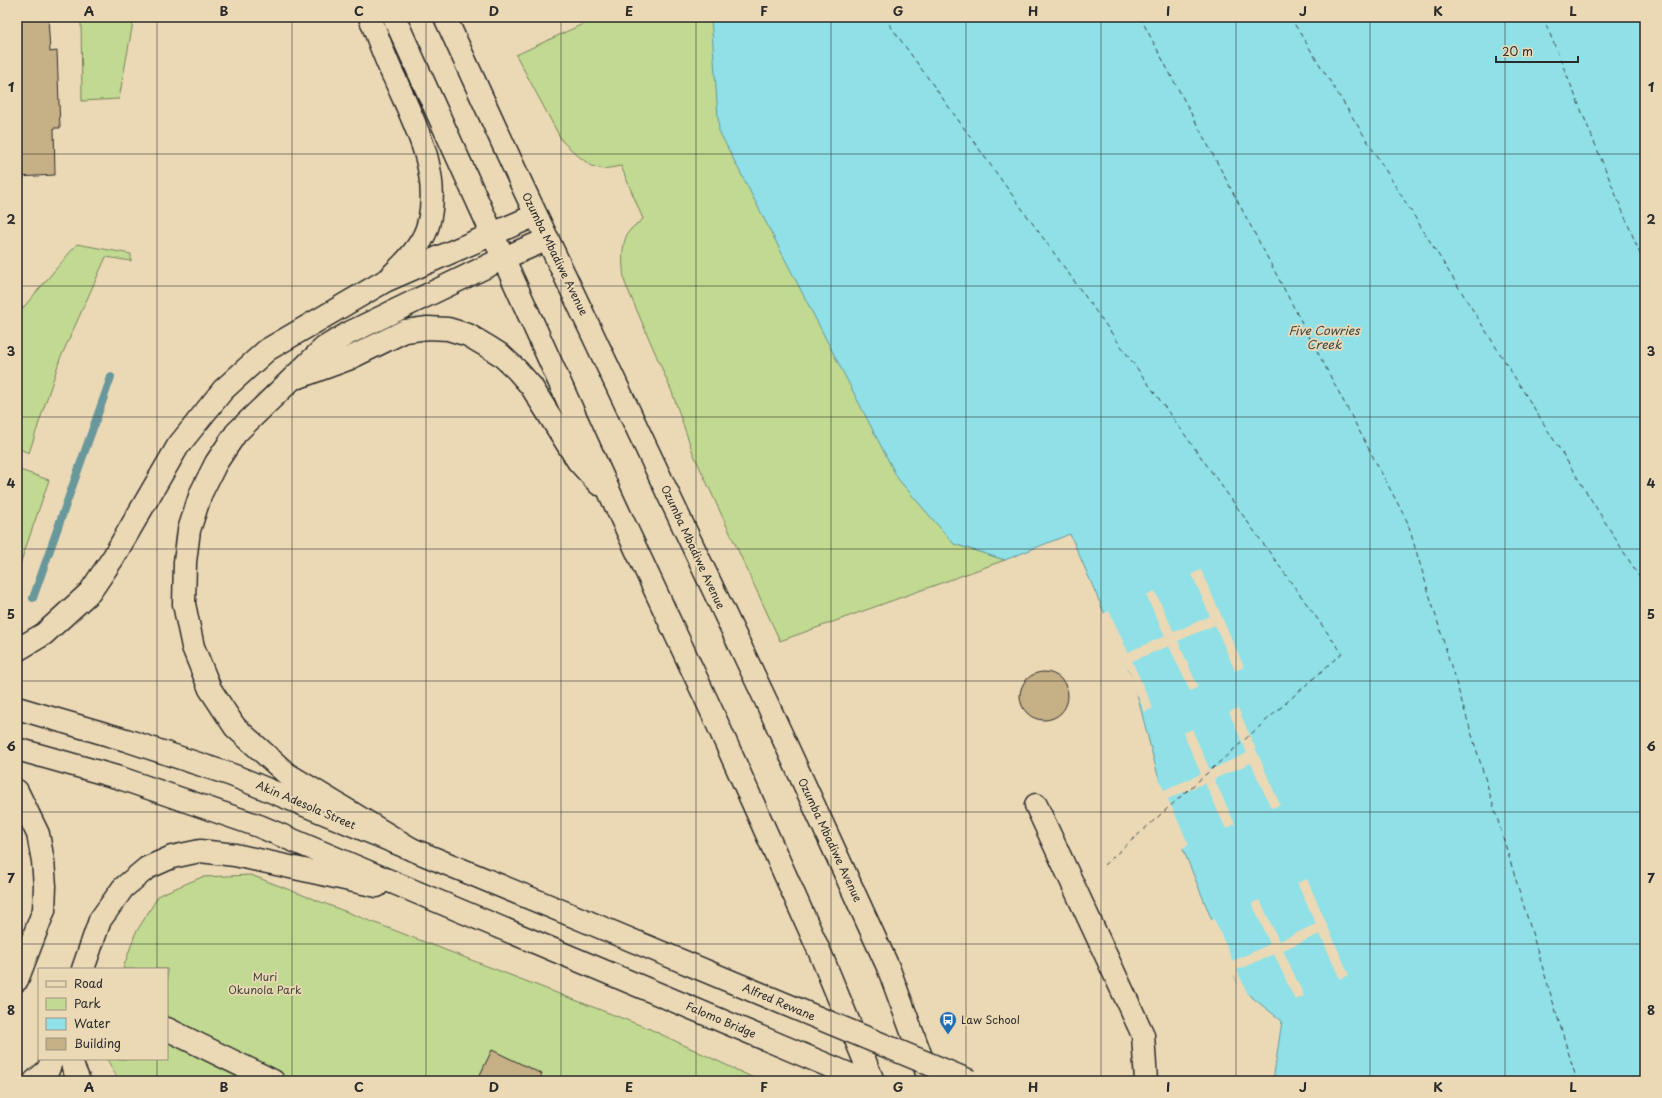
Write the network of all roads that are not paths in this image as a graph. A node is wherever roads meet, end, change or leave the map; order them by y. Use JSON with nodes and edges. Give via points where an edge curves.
{"nodes":[{"id":1,"x":370,"y":17,"type":"edge"},
{"id":2,"x":394,"y":17,"type":"edge"},
{"id":3,"x":445,"y":17,"type":"edge"},
{"id":4,"x":536,"y":215,"type":"junction"},
{"id":5,"x":492,"y":234,"type":"junction"},
{"id":6,"x":548,"y":239,"type":"junction"},
{"id":7,"x":504,"y":258,"type":"junction"},
{"id":8,"x":385,"y":281,"type":"junction"},
{"id":9,"x":294,"y":378,"type":"junction"},
{"id":10,"x":613,"y":500,"type":"junction"},
{"id":11,"x":17,"y":650,"type":"edge"},
{"id":12,"x":17,"y":708,"type":"edge"},
{"id":13,"x":17,"y":749,"type":"edge"},
{"id":14,"x":17,"y":792,"type":"edge"},
{"id":15,"x":1036,"y":805,"type":"dead end"},
{"id":16,"x":412,"y":850,"type":"junction"},
{"id":17,"x":431,"y":898,"type":"junction"},
{"id":18,"x":588,"y":922,"type":"joint"},
{"id":19,"x":83,"y":968,"type":"edge"},
{"id":20,"x":17,"y":980,"type":"edge"},
{"id":21,"x":168,"y":1029,"type":"edge"},
{"id":22,"x":52,"y":1060,"type":"edge"},
{"id":23,"x":71,"y":1060,"type":"edge"},
{"id":24,"x":870,"y":1080,"type":"edge"},
{"id":25,"x":35,"y":1081,"type":"edge"},
{"id":26,"x":79,"y":1081,"type":"edge"},
{"id":27,"x":273,"y":1081,"type":"edge"},
{"id":28,"x":930,"y":1081,"type":"edge"},
{"id":29,"x":970,"y":1081,"type":"edge"},
{"id":30,"x":1146,"y":1081,"type":"edge"}],
"edges":[{"from":1,"to":8,"type":"main road","via":[[427,157],[432,185],[428,226],[410,256]]},
{"from":2,"to":5,"type":"main road"},
{"from":3,"to":4,"type":"main road","name":"Ozumba Mbadiwe Avenue"},
{"from":4,"to":5,"type":"main road"},
{"from":4,"to":6,"type":"main road","name":"Ozumba Mbadiwe Avenue"},
{"from":5,"to":7,"type":"main road"},
{"from":5,"to":8,"type":"main road"},
{"from":6,"to":7,"type":"main road"},
{"from":6,"to":28,"type":"main road","name":"Ozumba Mbadiwe Avenue","via":[[767,703],[888,968]]},
{"from":7,"to":9,"type":"main road","via":[[349,333],[324,348]]},
{"from":7,"to":10,"type":"main road"},
{"from":8,"to":11,"type":"main road","via":[[267,350],[223,390],[178,446],[113,558],[90,592],[44,634]]},
{"from":9,"to":10,"type":"main road","via":[[348,359],[405,331],[448,328],[501,355],[517,370],[531,386],[578,461]]},
{"from":9,"to":16,"type":"main road","via":[[236,433],[216,463],[201,494],[190,530],[185,562],[184,604],[193,647],[210,688],[235,727],[287,774]]},
{"from":10,"to":24,"type":"main road","via":[[821,955]]},
{"from":12,"to":16,"type":"main road","name":"Akin Adesola Street","via":[[232,775]]},
{"from":13,"to":17,"type":"main road","via":[[120,778],[259,826]]},
{"from":14,"to":20,"type":"main road","via":[[38,834],[45,886],[44,910]]},
{"from":15,"to":30,"type":"main road","via":[[1143,1035]]},
{"from":16,"to":18,"type":"main road","name":"Akin Adesola Street"},
{"from":17,"to":19,"type":"main road","via":[[235,855],[200,851],[172,857],[147,868],[122,888],[100,920]]},
{"from":17,"to":24,"type":"main road","name":"Falomo Bridge"},
{"from":18,"to":29,"type":"main road","name":"Alfred Rewane","bridge":true},
{"from":21,"to":27,"type":"main road"},
{"from":22,"to":25,"type":"main road","via":[[48,1070]]},
{"from":23,"to":26,"type":"main road"}]}
